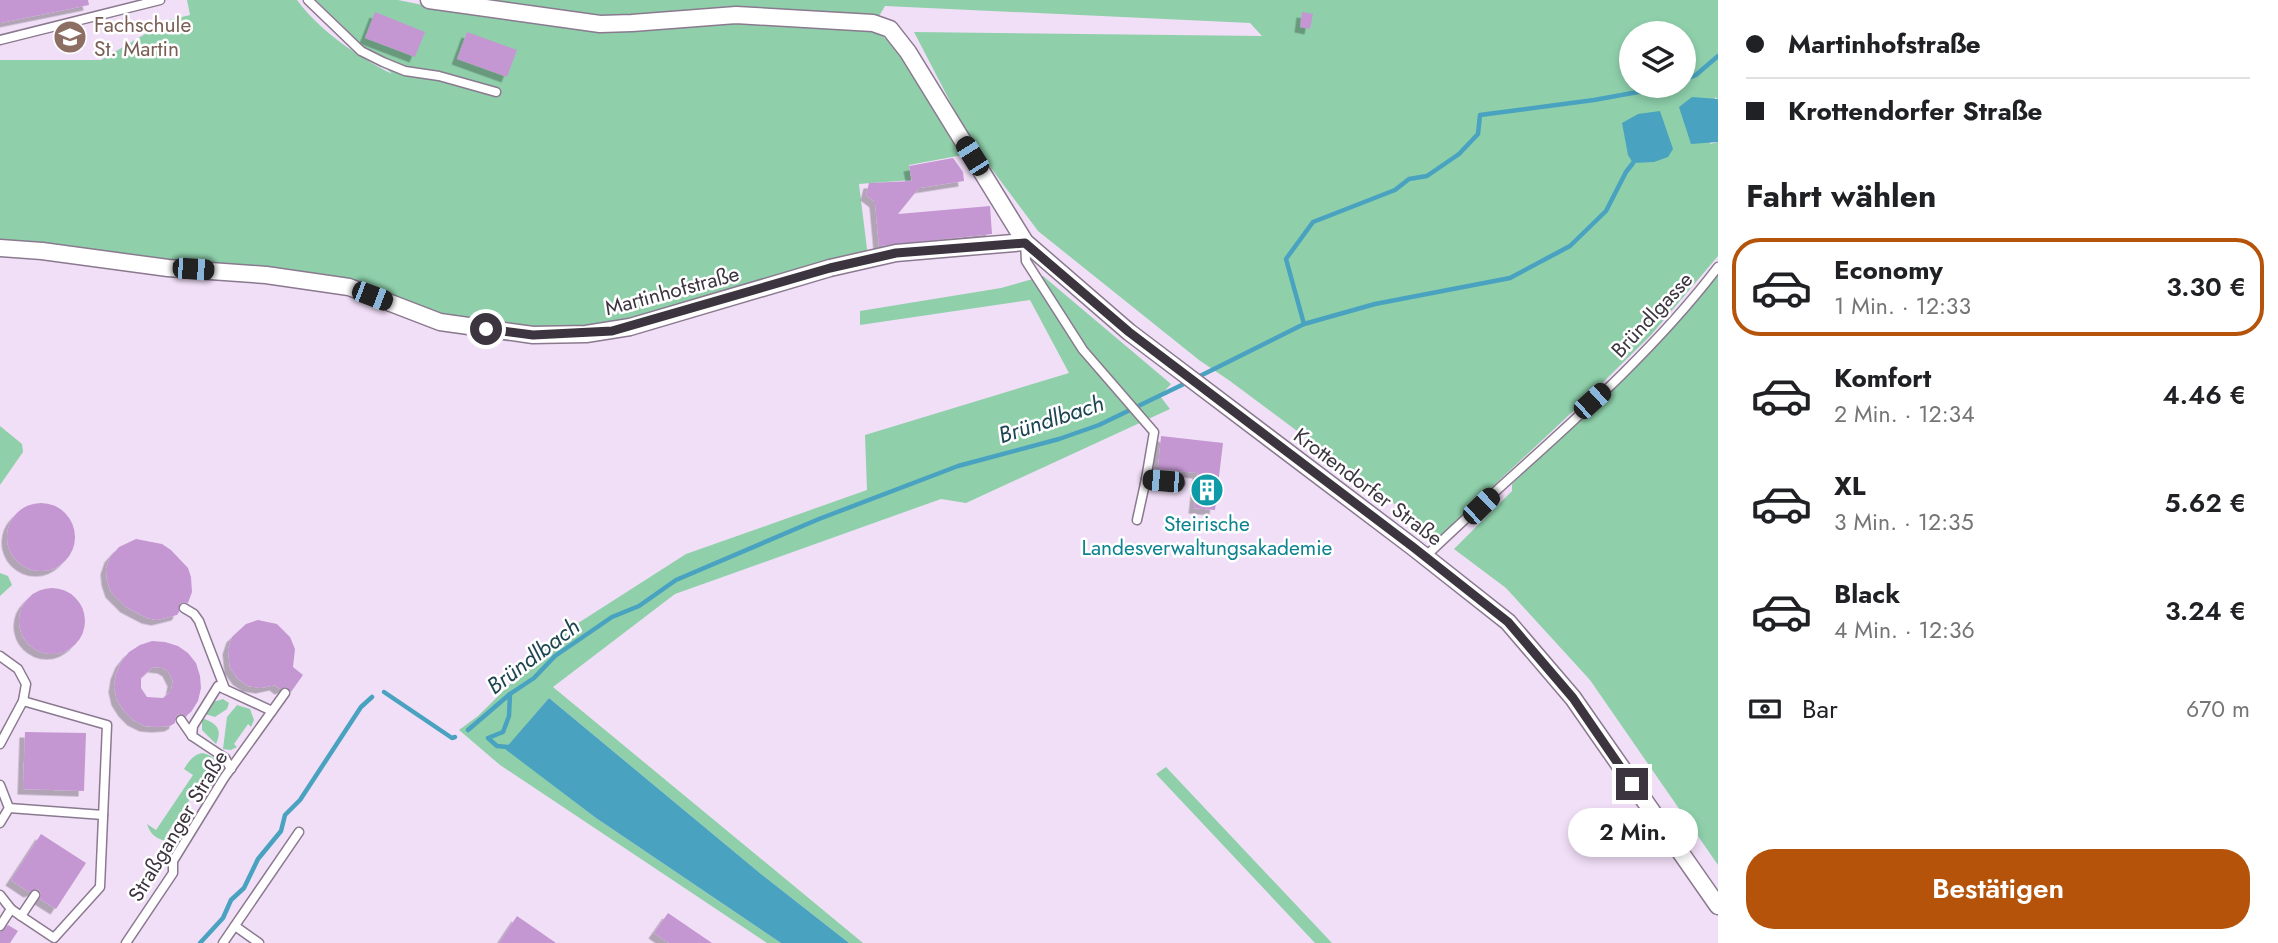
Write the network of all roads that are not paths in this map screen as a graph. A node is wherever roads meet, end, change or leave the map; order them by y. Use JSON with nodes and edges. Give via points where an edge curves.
{"nodes":[{"id":1,"x":160,"y":0,"type":"edge"},
{"id":2,"x":308,"y":0,"type":"edge"},
{"id":3,"x":429,"y":0,"type":"edge"},
{"id":4,"x":0,"y":40,"type":"edge"},
{"id":5,"x":496,"y":92,"type":"dead end"},
{"id":6,"x":1025,"y":243,"type":"junction"},
{"id":7,"x":0,"y":248,"type":"edge"},
{"id":8,"x":1718,"y":267,"type":"edge"},
{"id":9,"x":1146,"y":479,"type":"junction"},
{"id":10,"x":1180,"y":482,"type":"dead end"},
{"id":11,"x":1137,"y":520,"type":"dead end"},
{"id":12,"x":1425,"y":557,"type":"junction"},
{"id":13,"x":184,"y":608,"type":"dead end"},
{"id":14,"x":0,"y":656,"type":"edge"},
{"id":15,"x":225,"y":689,"type":"junction"},
{"id":16,"x":285,"y":693,"type":"dead end"},
{"id":17,"x":23,"y":701,"type":"junction"},
{"id":18,"x":272,"y":711,"type":"junction"},
{"id":19,"x":181,"y":720,"type":"dead end"},
{"id":20,"x":192,"y":736,"type":"junction"},
{"id":21,"x":0,"y":744,"type":"edge"},
{"id":22,"x":231,"y":769,"type":"junction"},
{"id":23,"x":0,"y":785,"type":"edge"},
{"id":24,"x":9,"y":808,"type":"junction"},
{"id":25,"x":103,"y":815,"type":"junction"},
{"id":26,"x":0,"y":822,"type":"edge"},
{"id":27,"x":299,"y":832,"type":"dead end"},
{"id":28,"x":0,"y":895,"type":"edge"},
{"id":29,"x":35,"y":895,"type":"dead end"},
{"id":30,"x":1718,"y":906,"type":"edge"},
{"id":31,"x":11,"y":909,"type":"junction"},
{"id":32,"x":21,"y":916,"type":"junction"},
{"id":33,"x":0,"y":926,"type":"edge"},
{"id":34,"x":234,"y":926,"type":"junction"},
{"id":35,"x":126,"y":943,"type":"edge"},
{"id":36,"x":223,"y":943,"type":"edge"},
{"id":37,"x":259,"y":943,"type":"edge"}],
"edges":[{"from":1,"to":4,"type":"lane"},
{"from":2,"to":5,"type":"lane","via":[[361,51],[383,62]]},
{"from":3,"to":6,"type":"street","name":"Krottendorfer Straße","via":[[600,24],[736,15],[873,23],[890,29]]},
{"from":6,"to":7,"type":"street","name":"Martinhofstraße","via":[[896,253],[621,329],[533,335],[440,322],[349,288],[267,275]]},
{"from":6,"to":9,"type":"lane","via":[[1026,261],[1083,350],[1154,432]]},
{"from":6,"to":12,"type":"street","name":"Krottendorfer Straße","via":[[1193,380]]},
{"from":8,"to":12,"type":"lane","name":"Bründlgasse","via":[[1690,304],[1620,375]]},
{"from":9,"to":10,"type":"lane"},
{"from":9,"to":11,"type":"lane"},
{"from":12,"to":30,"type":"street","name":"Krottendorfer Straße","via":[[1508,622],[1573,698]]},
{"from":13,"to":15,"type":"lane","via":[[199,621]]},
{"from":14,"to":17,"type":"lane","via":[[18,669],[26,684]]},
{"from":15,"to":18,"type":"lane"},
{"from":15,"to":20,"type":"lane","via":[[218,686],[193,726]]},
{"from":16,"to":18,"type":"lane","name":"Straßganger Straße"},
{"from":17,"to":21,"type":"lane"},
{"from":17,"to":25,"type":"lane","via":[[107,725]]},
{"from":18,"to":22,"type":"lane","name":"Straßganger Straße"},
{"from":19,"to":20,"type":"lane"},
{"from":20,"to":22,"type":"lane","via":[[225,758]]},
{"from":22,"to":35,"type":"lane","name":"Straßganger Straße","via":[[173,861],[173,873]]},
{"from":23,"to":24,"type":"lane"},
{"from":24,"to":25,"type":"lane"},
{"from":24,"to":26,"type":"lane"},
{"from":25,"to":32,"type":"lane","via":[[100,887],[54,938]]},
{"from":27,"to":34,"type":"lane"},
{"from":28,"to":31,"type":"lane"},
{"from":29,"to":32,"type":"lane"},
{"from":31,"to":32,"type":"lane"},
{"from":31,"to":33,"type":"lane"},
{"from":34,"to":36,"type":"lane"},
{"from":34,"to":37,"type":"lane"}]}
